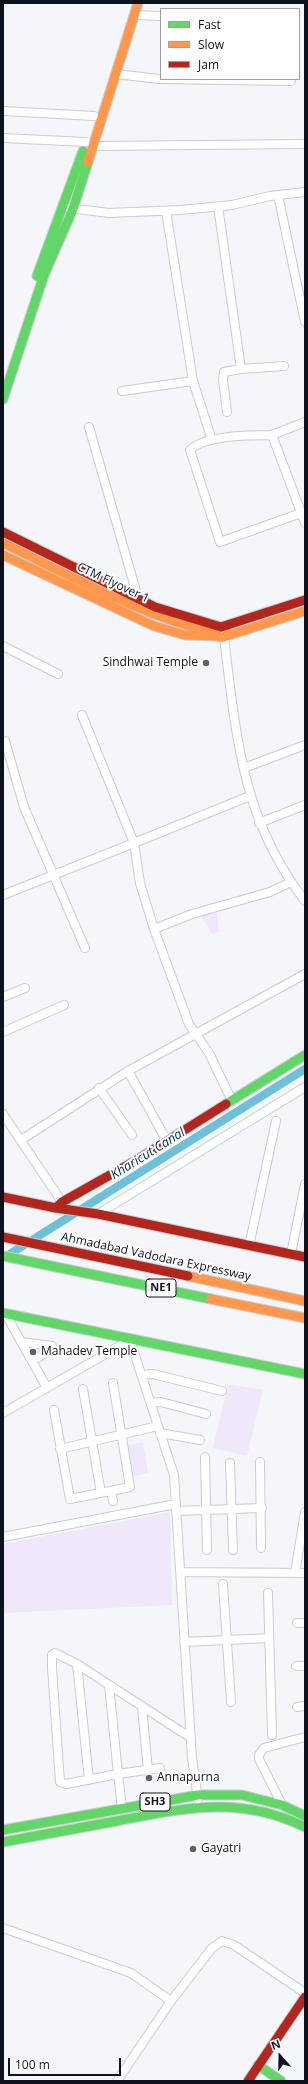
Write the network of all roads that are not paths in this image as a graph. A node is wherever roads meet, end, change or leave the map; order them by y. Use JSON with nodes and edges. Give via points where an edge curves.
{"nodes":[{"id":1,"x":131,"y":3,"type":"edge"},
{"id":2,"x":138,"y":3,"type":"edge"},
{"id":3,"x":134,"y":15,"type":"junction"},
{"id":4,"x":160,"y":16,"type":"edge"},
{"id":5,"x":116,"y":74,"type":"junction"},
{"id":6,"x":160,"y":79,"type":"edge"},
{"id":7,"x":204,"y":80,"type":"edge"},
{"id":8,"x":291,"y":82,"type":"dead end"},
{"id":9,"x":3,"y":111,"type":"edge"},
{"id":10,"x":94,"y":116,"type":"junction"},
{"id":11,"x":3,"y":138,"type":"edge"},
{"id":12,"x":89,"y":144,"type":"junction"},
{"id":13,"x":305,"y":144,"type":"edge"},
{"id":14,"x":305,"y":192,"type":"edge"},
{"id":15,"x":278,"y":195,"type":"junction"},
{"id":16,"x":63,"y":206,"type":"junction"},
{"id":17,"x":218,"y":206,"type":"junction"},
{"id":18,"x":73,"y":209,"type":"junction"},
{"id":19,"x":166,"y":211,"type":"junction"},
{"id":20,"x":305,"y":322,"type":"edge"},
{"id":21,"x":284,"y":366,"type":"dead end"},
{"id":22,"x":241,"y":369,"type":"junction"},
{"id":23,"x":3,"y":375,"type":"edge"},
{"id":24,"x":193,"y":381,"type":"junction"},
{"id":25,"x":122,"y":392,"type":"dead end"},
{"id":26,"x":3,"y":399,"type":"edge"},
{"id":27,"x":227,"y":412,"type":"dead end"},
{"id":28,"x":305,"y":422,"type":"edge"},
{"id":29,"x":89,"y":427,"type":"dead end"},
{"id":30,"x":272,"y":435,"type":"junction"},
{"id":31,"x":212,"y":440,"type":"junction"},
{"id":32,"x":301,"y":513,"type":"junction"},
{"id":33,"x":305,"y":523,"type":"edge"},
{"id":34,"x":3,"y":532,"type":"edge"},
{"id":35,"x":3,"y":543,"type":"edge"},
{"id":36,"x":3,"y":555,"type":"edge"},
{"id":37,"x":138,"y":598,"type":"junction"},
{"id":38,"x":305,"y":600,"type":"edge"},
{"id":39,"x":305,"y":611,"type":"edge"},
{"id":40,"x":258,"y":615,"type":"junction"},
{"id":41,"x":261,"y":625,"type":"junction"},
{"id":42,"x":221,"y":634,"type":"junction"},
{"id":43,"x":3,"y":646,"type":"edge"},
{"id":44,"x":58,"y":674,"type":"dead end"},
{"id":45,"x":82,"y":715,"type":"dead end"},
{"id":46,"x":5,"y":741,"type":"dead end"},
{"id":47,"x":305,"y":745,"type":"edge"},
{"id":48,"x":244,"y":768,"type":"junction"},
{"id":49,"x":250,"y":796,"type":"junction"},
{"id":50,"x":305,"y":805,"type":"edge"},
{"id":51,"x":259,"y":823,"type":"junction"},
{"id":52,"x":134,"y":843,"type":"junction"},
{"id":53,"x":52,"y":875,"type":"junction"},
{"id":54,"x":291,"y":882,"type":"junction"},
{"id":55,"x":3,"y":895,"type":"edge"},
{"id":56,"x":305,"y":900,"type":"edge"},
{"id":57,"x":154,"y":929,"type":"junction"},
{"id":58,"x":84,"y":948,"type":"dead end"},
{"id":59,"x":305,"y":974,"type":"edge"},
{"id":60,"x":25,"y":988,"type":"dead end"},
{"id":61,"x":3,"y":997,"type":"edge"},
{"id":62,"x":64,"y":1005,"type":"dead end"},
{"id":63,"x":3,"y":1032,"type":"edge"},
{"id":64,"x":196,"y":1034,"type":"junction"},
{"id":65,"x":305,"y":1055,"type":"edge"},
{"id":66,"x":128,"y":1071,"type":"junction"},
{"id":67,"x":305,"y":1087,"type":"edge"},
{"id":68,"x":99,"y":1088,"type":"junction"},
{"id":69,"x":232,"y":1100,"type":"junction"},
{"id":70,"x":3,"y":1114,"type":"edge"},
{"id":71,"x":276,"y":1121,"type":"dead end"},
{"id":72,"x":132,"y":1135,"type":"dead end"},
{"id":73,"x":21,"y":1140,"type":"junction"},
{"id":74,"x":167,"y":1141,"type":"junction"},
{"id":75,"x":305,"y":1184,"type":"edge"},
{"id":76,"x":3,"y":1197,"type":"edge"},
{"id":77,"x":59,"y":1205,"type":"junction"},
{"id":78,"x":98,"y":1214,"type":"junction"},
{"id":79,"x":4,"y":1238,"type":"edge"},
{"id":80,"x":249,"y":1246,"type":"junction"},
{"id":81,"x":291,"y":1254,"type":"junction"},
{"id":82,"x":3,"y":1256,"type":"edge"},
{"id":83,"x":305,"y":1257,"type":"edge"},
{"id":84,"x":305,"y":1301,"type":"edge"},
{"id":85,"x":4,"y":1313,"type":"edge"},
{"id":86,"x":305,"y":1318,"type":"edge"},
{"id":87,"x":130,"y":1340,"type":"junction"},
{"id":88,"x":21,"y":1342,"type":"junction"},
{"id":89,"x":32,"y":1361,"type":"junction"},
{"id":90,"x":305,"y":1374,"type":"edge"},
{"id":91,"x":141,"y":1375,"type":"junction"},
{"id":92,"x":113,"y":1383,"type":"dead end"},
{"id":93,"x":47,"y":1388,"type":"junction"},
{"id":94,"x":83,"y":1389,"type":"dead end"},
{"id":95,"x":222,"y":1391,"type":"dead end"},
{"id":96,"x":150,"y":1403,"type":"junction"},
{"id":97,"x":54,"y":1410,"type":"dead end"},
{"id":98,"x":3,"y":1413,"type":"edge"},
{"id":99,"x":206,"y":1414,"type":"dead end"},
{"id":100,"x":159,"y":1430,"type":"junction"},
{"id":101,"x":122,"y":1435,"type":"junction"},
{"id":102,"x":200,"y":1440,"type":"dead end"},
{"id":103,"x":92,"y":1442,"type":"junction"},
{"id":104,"x":60,"y":1449,"type":"junction"},
{"id":105,"x":204,"y":1457,"type":"dead end"},
{"id":106,"x":260,"y":1462,"type":"dead end"},
{"id":107,"x":230,"y":1463,"type":"dead end"},
{"id":108,"x":111,"y":1491,"type":"junction"},
{"id":109,"x":101,"y":1493,"type":"junction"},
{"id":110,"x":113,"y":1501,"type":"dead end"},
{"id":111,"x":176,"y":1507,"type":"junction"},
{"id":112,"x":262,"y":1508,"type":"junction"},
{"id":113,"x":231,"y":1509,"type":"junction"},
{"id":114,"x":206,"y":1510,"type":"junction"},
{"id":115,"x":305,"y":1512,"type":"edge"},
{"id":116,"x":3,"y":1537,"type":"edge"},
{"id":117,"x":261,"y":1548,"type":"dead end"},
{"id":118,"x":207,"y":1550,"type":"dead end"},
{"id":119,"x":233,"y":1550,"type":"dead end"},
{"id":120,"x":180,"y":1572,"type":"junction"},
{"id":121,"x":295,"y":1573,"type":"junction"},
{"id":122,"x":305,"y":1573,"type":"edge"},
{"id":123,"x":223,"y":1584,"type":"dead end"},
{"id":124,"x":268,"y":1593,"type":"dead end"},
{"id":125,"x":269,"y":1638,"type":"junction"},
{"id":126,"x":227,"y":1640,"type":"junction"},
{"id":127,"x":184,"y":1642,"type":"junction"},
{"id":128,"x":77,"y":1664,"type":"junction"},
{"id":129,"x":296,"y":1666,"type":"dead end"},
{"id":130,"x":305,"y":1666,"type":"edge"},
{"id":131,"x":109,"y":1685,"type":"junction"},
{"id":132,"x":231,"y":1702,"type":"dead end"},
{"id":133,"x":142,"y":1707,"type":"junction"},
{"id":134,"x":272,"y":1736,"type":"dead end"},
{"id":135,"x":305,"y":1737,"type":"edge"},
{"id":136,"x":191,"y":1738,"type":"junction"},
{"id":137,"x":160,"y":1768,"type":"dead end"},
{"id":138,"x":148,"y":1770,"type":"junction"},
{"id":139,"x":118,"y":1774,"type":"junction"},
{"id":140,"x":89,"y":1780,"type":"junction"},
{"id":141,"x":198,"y":1795,"type":"junction"},
{"id":142,"x":282,"y":1805,"type":"junction"},
{"id":143,"x":199,"y":1807,"type":"junction"},
{"id":144,"x":122,"y":1808,"type":"junction"},
{"id":145,"x":305,"y":1816,"type":"edge"},
{"id":146,"x":305,"y":1827,"type":"edge"},
{"id":147,"x":3,"y":1830,"type":"edge"},
{"id":148,"x":3,"y":1842,"type":"edge"},
{"id":149,"x":3,"y":1928,"type":"edge"},
{"id":150,"x":305,"y":1993,"type":"edge"},
{"id":151,"x":305,"y":1998,"type":"edge"},
{"id":152,"x":171,"y":2001,"type":"junction"},
{"id":153,"x":305,"y":2008,"type":"edge"},
{"id":154,"x":261,"y":2067,"type":"junction"},
{"id":155,"x":117,"y":2081,"type":"edge"},
{"id":156,"x":248,"y":2081,"type":"edge"},
{"id":157,"x":254,"y":2081,"type":"edge"},
{"id":158,"x":281,"y":2081,"type":"edge"}],
"edges":[{"from":1,"to":10,"type":"main road"},
{"from":2,"to":3,"type":"main road"},
{"from":3,"to":4,"type":"street"},
{"from":3,"to":5,"type":"main road"},
{"from":5,"to":6,"type":"street"},
{"from":5,"to":12,"type":"main road"},
{"from":7,"to":8,"type":"street"},
{"from":9,"to":10,"type":"street"},
{"from":10,"to":12,"type":"main road"},
{"from":11,"to":12,"type":"street"},
{"from":12,"to":13,"type":"street"},
{"from":12,"to":16,"type":"main road"},
{"from":12,"to":18,"type":"main road"},
{"from":14,"to":15,"type":"street"},
{"from":15,"to":17,"type":"street"},
{"from":15,"to":20,"type":"street"},
{"from":16,"to":18,"type":"street"},
{"from":16,"to":23,"type":"main road","via":[[37,273]]},
{"from":17,"to":19,"type":"street"},
{"from":17,"to":22,"type":"street"},
{"from":18,"to":19,"type":"street","via":[[109,213]]},
{"from":18,"to":26,"type":"main road","via":[[44,275]]},
{"from":19,"to":24,"type":"street"},
{"from":21,"to":22,"type":"street"},
{"from":22,"to":27,"type":"street","via":[[224,372]]},
{"from":24,"to":25,"type":"street"},
{"from":24,"to":31,"type":"street"},
{"from":28,"to":30,"type":"street"},
{"from":29,"to":37,"type":"street"},
{"from":30,"to":31,"type":"street"},
{"from":30,"to":32,"type":"street"},
{"from":31,"to":32,"type":"street","via":[[194,445],[190,450],[220,542]]},
{"from":32,"to":33,"type":"street"},
{"from":34,"to":37,"type":"main road"},
{"from":35,"to":42,"type":"main road","name":"CTM Flyover 1","via":[[142,610],[185,626]]},
{"from":36,"to":42,"type":"main road","via":[[155,628],[202,638]]},
{"from":37,"to":42,"type":"main road"},
{"from":38,"to":40,"type":"main road"},
{"from":39,"to":41,"type":"main road"},
{"from":40,"to":41,"type":"main road"},
{"from":40,"to":42,"type":"main road"},
{"from":41,"to":42,"type":"main road"},
{"from":42,"to":48,"type":"street"},
{"from":43,"to":44,"type":"street"},
{"from":45,"to":52,"type":"street"},
{"from":46,"to":53,"type":"street","via":[[24,807]]},
{"from":47,"to":48,"type":"street"},
{"from":48,"to":49,"type":"street"},
{"from":49,"to":51,"type":"street"},
{"from":49,"to":52,"type":"street"},
{"from":50,"to":51,"type":"street"},
{"from":51,"to":54,"type":"street"},
{"from":52,"to":53,"type":"street"},
{"from":52,"to":57,"type":"street","via":[[140,883]]},
{"from":53,"to":55,"type":"street"},
{"from":53,"to":58,"type":"street"},
{"from":54,"to":56,"type":"street"},
{"from":54,"to":57,"type":"street","via":[[270,892],[192,914]]},
{"from":57,"to":64,"type":"street","via":[[189,1024]]},
{"from":59,"to":64,"type":"street"},
{"from":60,"to":61,"type":"street"},
{"from":62,"to":63,"type":"street"},
{"from":64,"to":66,"type":"street"},
{"from":64,"to":69,"type":"street","via":[[209,1053]]},
{"from":65,"to":69,"type":"main road"},
{"from":66,"to":68,"type":"street"},
{"from":66,"to":74,"type":"street"},
{"from":67,"to":78,"type":"street"},
{"from":68,"to":72,"type":"street"},
{"from":68,"to":73,"type":"street"},
{"from":69,"to":74,"type":"main road"},
{"from":70,"to":73,"type":"street"},
{"from":71,"to":80,"type":"street"},
{"from":73,"to":77,"type":"street"},
{"from":74,"to":77,"type":"main road"},
{"from":75,"to":81,"type":"street"},
{"from":76,"to":77,"type":"main road"},
{"from":77,"to":78,"type":"main road"},
{"from":78,"to":80,"type":"main road"},
{"from":79,"to":84,"type":"main road","name":"Ahmadabad Vadodara Expressway","number":"NE1"},
{"from":80,"to":81,"type":"main road"},
{"from":81,"to":83,"type":"main road"},
{"from":82,"to":86,"type":"main road","number":"NE1"},
{"from":85,"to":87,"type":"main road"},
{"from":85,"to":88,"type":"street"},
{"from":87,"to":90,"type":"main road"},
{"from":87,"to":91,"type":"street"},
{"from":87,"to":93,"type":"street"},
{"from":88,"to":89,"type":"street"},
{"from":88,"to":89,"type":"street","via":[[52,1346],[52,1349]]},
{"from":89,"to":93,"type":"street"},
{"from":91,"to":95,"type":"street","via":[[153,1374]]},
{"from":91,"to":96,"type":"street"},
{"from":92,"to":101,"type":"street"},
{"from":93,"to":98,"type":"street"},
{"from":94,"to":103,"type":"street"},
{"from":96,"to":99,"type":"street","via":[[161,1402]]},
{"from":96,"to":100,"type":"street"},
{"from":97,"to":104,"type":"street"},
{"from":100,"to":101,"type":"street"},
{"from":100,"to":102,"type":"street"},
{"from":100,"to":111,"type":"street","via":[[174,1475]]},
{"from":101,"to":103,"type":"street"},
{"from":101,"to":108,"type":"street","via":[[130,1487]]},
{"from":103,"to":104,"type":"street"},
{"from":103,"to":109,"type":"street"},
{"from":104,"to":109,"type":"street","via":[[70,1499]]},
{"from":105,"to":114,"type":"street"},
{"from":106,"to":112,"type":"street"},
{"from":107,"to":113,"type":"street"},
{"from":108,"to":109,"type":"street"},
{"from":108,"to":110,"type":"street"},
{"from":111,"to":114,"type":"street"},
{"from":111,"to":116,"type":"street"},
{"from":111,"to":120,"type":"street"},
{"from":112,"to":113,"type":"street"},
{"from":112,"to":117,"type":"street"},
{"from":113,"to":114,"type":"street"},
{"from":113,"to":119,"type":"street"},
{"from":114,"to":118,"type":"street"},
{"from":115,"to":121,"type":"street"},
{"from":120,"to":121,"type":"street"},
{"from":120,"to":127,"type":"street"},
{"from":121,"to":122,"type":"street"},
{"from":123,"to":126,"type":"street"},
{"from":124,"to":125,"type":"street"},
{"from":125,"to":126,"type":"street"},
{"from":125,"to":134,"type":"street"},
{"from":126,"to":127,"type":"street"},
{"from":126,"to":132,"type":"street"},
{"from":127,"to":136,"type":"street"},
{"from":128,"to":131,"type":"street"},
{"from":128,"to":140,"type":"street"},
{"from":128,"to":140,"type":"street","via":[[55,1653],[52,1654],[58,1773],[60,1782],[66,1784]]},
{"from":129,"to":130,"type":"street"},
{"from":131,"to":133,"type":"street"},
{"from":131,"to":139,"type":"street"},
{"from":133,"to":136,"type":"street"},
{"from":133,"to":138,"type":"street"},
{"from":135,"to":142,"type":"street","via":[[264,1748],[259,1755]]},
{"from":136,"to":141,"type":"street"},
{"from":137,"to":138,"type":"street"},
{"from":138,"to":139,"type":"street"},
{"from":139,"to":140,"type":"street"},
{"from":139,"to":144,"type":"street"},
{"from":141,"to":142,"type":"main road","number":"SH3","via":[[242,1795]]},
{"from":141,"to":143,"type":"street"},
{"from":141,"to":144,"type":"main road","number":"SH3"},
{"from":142,"to":145,"type":"main road","number":"SH3"},
{"from":143,"to":146,"type":"main road","via":[[251,1808]]},
{"from":143,"to":148,"type":"main road"},
{"from":144,"to":147,"type":"main road","number":"SH3"},
{"from":149,"to":152,"type":"street","via":[[131,1973]]},
{"from":150,"to":152,"type":"street","via":[[234,1945],[222,1941],[212,1948]]},
{"from":151,"to":154,"type":"main road"},
{"from":152,"to":155,"type":"street"},
{"from":153,"to":154,"type":"main road"},
{"from":154,"to":156,"type":"main road"},
{"from":154,"to":157,"type":"main road"},
{"from":154,"to":158,"type":"main road"}]}
